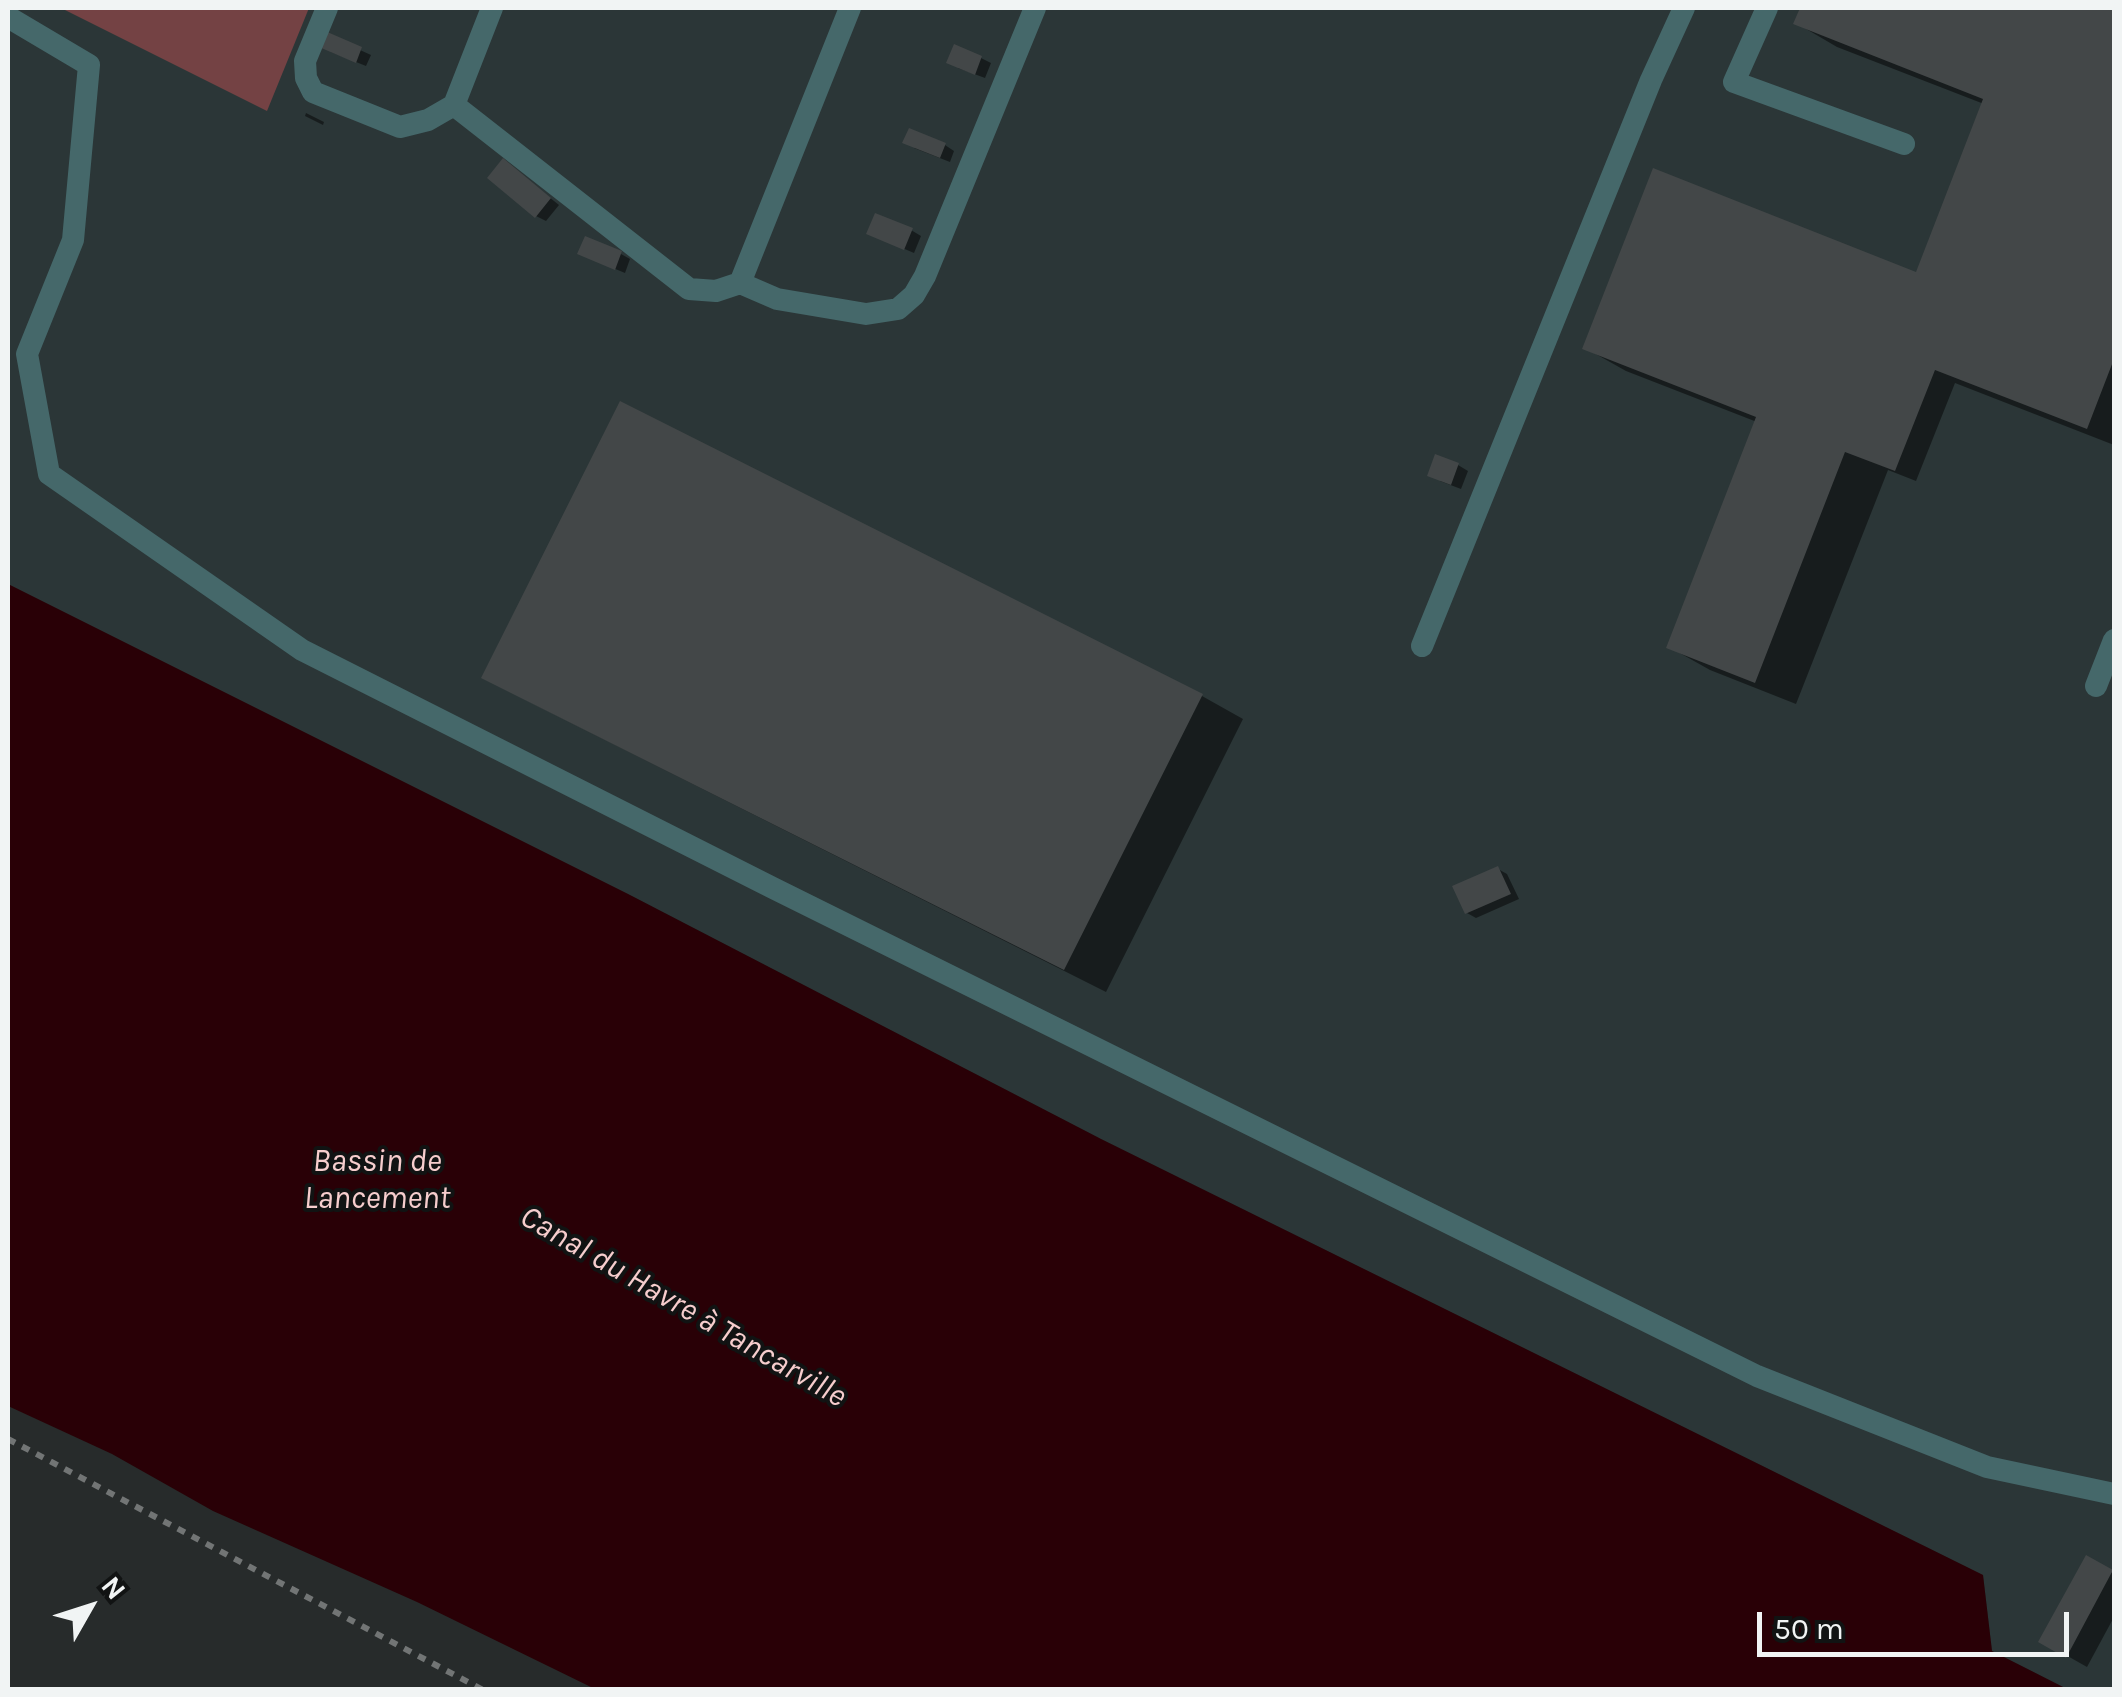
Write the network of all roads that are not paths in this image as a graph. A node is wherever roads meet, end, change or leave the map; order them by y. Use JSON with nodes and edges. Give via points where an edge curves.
{"nodes":[{"id":1,"x":327,"y":8,"type":"edge"},
{"id":2,"x":492,"y":8,"type":"edge"},
{"id":3,"x":850,"y":8,"type":"edge"},
{"id":4,"x":1035,"y":8,"type":"edge"},
{"id":5,"x":1684,"y":8,"type":"edge"},
{"id":6,"x":1767,"y":8,"type":"edge"},
{"id":7,"x":8,"y":18,"type":"edge"},
{"id":8,"x":454,"y":105,"type":"junction"},
{"id":9,"x":1904,"y":144,"type":"dead end"},
{"id":10,"x":740,"y":283,"type":"junction"},
{"id":11,"x":2114,"y":640,"type":"edge"},
{"id":12,"x":1422,"y":646,"type":"dead end"},
{"id":13,"x":2096,"y":686,"type":"dead end"},
{"id":14,"x":2114,"y":1494,"type":"edge"}],
"edges":[{"from":1,"to":8,"type":"lane","via":[[305,61],[314,92],[400,128]]},
{"from":2,"to":8,"type":"lane"},
{"from":3,"to":10,"type":"lane"},
{"from":4,"to":10,"type":"lane","via":[[914,295],[898,309],[866,314],[777,299]]},
{"from":5,"to":12,"type":"lane"},
{"from":6,"to":9,"type":"lane","via":[[1734,82]]},
{"from":7,"to":14,"type":"lane","via":[[89,64],[73,240],[27,354],[50,474],[302,650],[1739,1367],[1987,1467]]},
{"from":8,"to":10,"type":"lane","via":[[689,289],[716,291]]},
{"from":11,"to":13,"type":"lane"}]}
